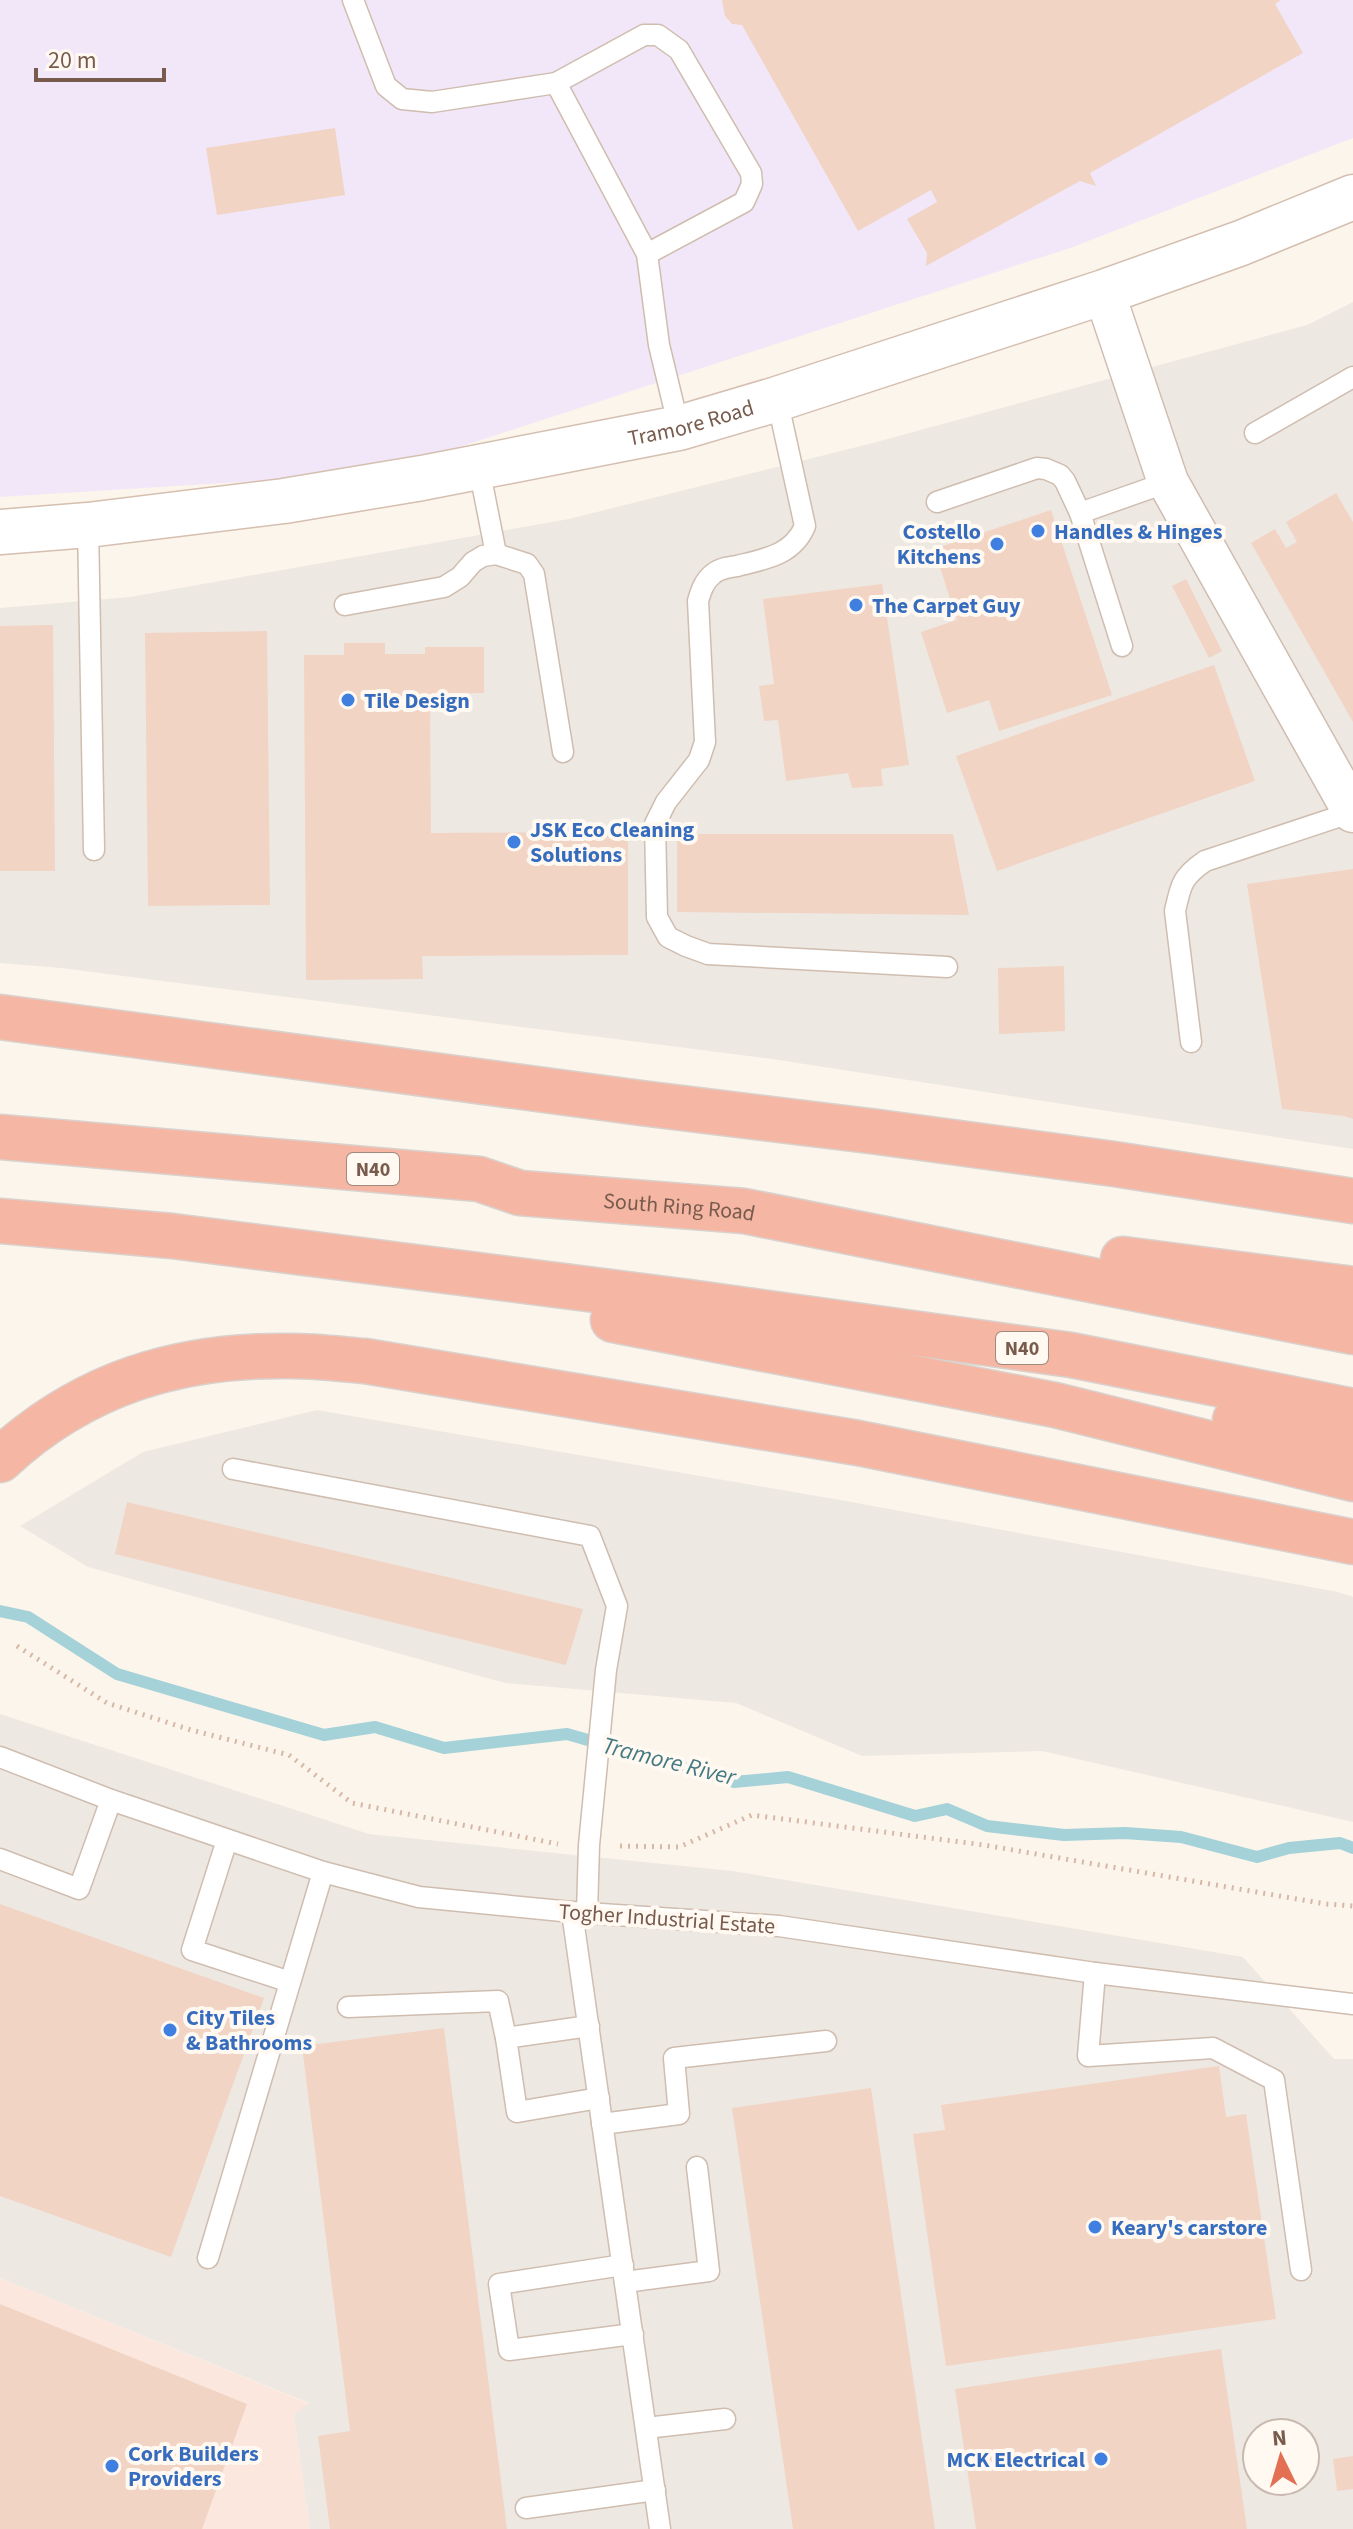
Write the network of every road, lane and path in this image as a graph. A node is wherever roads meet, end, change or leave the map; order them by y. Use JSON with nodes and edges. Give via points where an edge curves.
{"nodes":[{"id":1,"x":353,"y":0,"type":"edge"},
{"id":2,"x":556,"y":83,"type":"junction"},
{"id":3,"x":1353,"y":197,"type":"edge"},
{"id":4,"x":647,"y":254,"type":"junction"},
{"id":5,"x":1104,"y":292,"type":"junction"},
{"id":6,"x":1353,"y":377,"type":"edge"},
{"id":7,"x":777,"y":399,"type":"junction"},
{"id":8,"x":679,"y":428,"type":"junction"},
{"id":9,"x":1255,"y":433,"type":"dead end"},
{"id":10,"x":479,"y":468,"type":"junction"},
{"id":11,"x":1168,"y":482,"type":"junction"},
{"id":12,"x":937,"y":502,"type":"dead end"},
{"id":13,"x":1080,"y":513,"type":"junction"},
{"id":14,"x":88,"y":525,"type":"junction"},
{"id":15,"x":0,"y":532,"type":"edge"},
{"id":16,"x":496,"y":554,"type":"junction"},
{"id":17,"x":345,"y":605,"type":"dead end"},
{"id":18,"x":1122,"y":646,"type":"dead end"},
{"id":19,"x":563,"y":752,"type":"dead end"},
{"id":20,"x":1353,"y":812,"type":"edge"},
{"id":21,"x":94,"y":850,"type":"dead end"},
{"id":22,"x":947,"y":967,"type":"dead end"},
{"id":23,"x":0,"y":1017,"type":"edge"},
{"id":24,"x":1191,"y":1042,"type":"dead end"},
{"id":25,"x":0,"y":1137,"type":"edge"},
{"id":26,"x":1353,"y":1201,"type":"edge"},
{"id":27,"x":744,"y":1211,"type":"junction"},
{"id":28,"x":0,"y":1221,"type":"edge"},
{"id":29,"x":172,"y":1236,"type":"junction"},
{"id":30,"x":1353,"y":1289,"type":"edge"},
{"id":31,"x":689,"y":1302,"type":"junction"},
{"id":32,"x":1353,"y":1332,"type":"edge"},
{"id":33,"x":1353,"y":1411,"type":"edge"},
{"id":34,"x":1353,"y":1445,"type":"edge"},
{"id":35,"x":0,"y":1460,"type":"edge"},
{"id":36,"x":233,"y":1469,"type":"dead end"},
{"id":37,"x":1353,"y":1479,"type":"edge"},
{"id":38,"x":1353,"y":1542,"type":"edge"},
{"id":39,"x":17,"y":1646,"type":"dead end"},
{"id":40,"x":0,"y":1757,"type":"edge"},
{"id":41,"x":111,"y":1800,"type":"junction"},
{"id":42,"x":590,"y":1837,"type":"junction"},
{"id":43,"x":227,"y":1840,"type":"junction"},
{"id":44,"x":0,"y":1859,"type":"edge"},
{"id":45,"x":323,"y":1872,"type":"junction"},
{"id":46,"x":1353,"y":1906,"type":"edge"},
{"id":47,"x":579,"y":1912,"type":"junction"},
{"id":48,"x":1095,"y":1973,"type":"junction"},
{"id":49,"x":290,"y":1982,"type":"junction"},
{"id":50,"x":1353,"y":2004,"type":"edge"},
{"id":51,"x":348,"y":2007,"type":"dead end"},
{"id":52,"x":589,"y":2026,"type":"junction"},
{"id":53,"x":506,"y":2038,"type":"junction"},
{"id":54,"x":826,"y":2041,"type":"dead end"},
{"id":55,"x":599,"y":2098,"type":"junction"},
{"id":56,"x":602,"y":2124,"type":"junction"},
{"id":57,"x":697,"y":2167,"type":"dead end"},
{"id":58,"x":208,"y":2258,"type":"dead end"},
{"id":59,"x":1301,"y":2270,"type":"dead end"},
{"id":60,"x":624,"y":2273,"type":"junction"},
{"id":61,"x":633,"y":2334,"type":"junction"},
{"id":62,"x":725,"y":2419,"type":"dead end"},
{"id":63,"x":646,"y":2428,"type":"junction"},
{"id":64,"x":655,"y":2490,"type":"junction"},
{"id":65,"x":526,"y":2508,"type":"dead end"},
{"id":66,"x":660,"y":2529,"type":"edge"}],
"edges":[{"from":1,"to":2,"type":"lane","via":[[386,86],[402,99],[432,102]]},
{"from":2,"to":4,"type":"lane"},
{"from":2,"to":4,"type":"lane","via":[[644,35],[658,35],[679,50],[751,173],[744,202]]},
{"from":3,"to":5,"type":"street","name":"Tramore Road"},
{"from":4,"to":8,"type":"lane","via":[[659,345]]},
{"from":5,"to":7,"type":"street","name":"Tramore Road"},
{"from":5,"to":11,"type":"street"},
{"from":6,"to":9,"type":"lane"},
{"from":7,"to":8,"type":"street","name":"Tramore Road"},
{"from":7,"to":22,"type":"lane","via":[[805,526],[788,549],[719,570],[703,586],[698,601],[705,742],[699,760],[655,824],[657,917],[668,937],[708,954]]},
{"from":8,"to":10,"type":"street","name":"Tramore Road"},
{"from":10,"to":14,"type":"street","name":"Tramore Road","via":[[284,501]]},
{"from":10,"to":16,"type":"lane"},
{"from":11,"to":13,"type":"lane"},
{"from":11,"to":20,"type":"street"},
{"from":12,"to":13,"type":"lane","via":[[1037,468],[1060,475]]},
{"from":13,"to":18,"type":"lane"},
{"from":14,"to":15,"type":"street","name":"Tramore Road"},
{"from":14,"to":21,"type":"lane"},
{"from":16,"to":17,"type":"lane","via":[[473,562],[444,587]]},
{"from":16,"to":19,"type":"lane","via":[[527,564],[534,574]]},
{"from":20,"to":24,"type":"lane","via":[[1205,861],[1188,873],[1175,911]]},
{"from":23,"to":26,"type":"highway","via":[[925,1138]]},
{"from":25,"to":27,"type":"highway","name":"South Ring Road","number":"N40","via":[[479,1179],[520,1193]]},
{"from":27,"to":30,"type":"highway"},
{"from":27,"to":32,"type":"highway","name":"South Ring Road","number":"N40"},
{"from":28,"to":29,"type":"highway","number":"N40"},
{"from":29,"to":31,"type":"highway","number":"N40"},
{"from":29,"to":37,"type":"highway","via":[[1055,1405]]},
{"from":31,"to":33,"type":"highway","number":"N40","via":[[1071,1355]]},
{"from":31,"to":34,"type":"highway"},
{"from":35,"to":38,"type":"highway","via":[[59,1414],[124,1381],[205,1362],[292,1356],[365,1361],[858,1443]]},
{"from":36,"to":42,"type":"lane","via":[[590,1536],[617,1606]]},
{"from":39,"to":42,"type":"path","via":[[107,1703],[289,1755],[352,1803],[555,1844]]},
{"from":40,"to":41,"type":"lane","name":"Togher Industrial Estate"},
{"from":41,"to":43,"type":"lane","name":"Togher Industrial Estate"},
{"from":41,"to":44,"type":"lane","via":[[79,1889]]},
{"from":42,"to":46,"type":"path","via":[[679,1847],[752,1815],[984,1845]]},
{"from":42,"to":47,"type":"lane"},
{"from":43,"to":45,"type":"lane","name":"Togher Industrial Estate"},
{"from":43,"to":49,"type":"lane","via":[[192,1950]]},
{"from":45,"to":47,"type":"lane","name":"Togher Industrial Estate","via":[[419,1897]]},
{"from":45,"to":49,"type":"lane"},
{"from":47,"to":48,"type":"lane","name":"Togher Industrial Estate","via":[[779,1926]]},
{"from":47,"to":52,"type":"lane"},
{"from":48,"to":50,"type":"lane","name":"Togher Industrial Estate"},
{"from":48,"to":59,"type":"lane","via":[[1088,2056],[1213,2048],[1274,2080]]},
{"from":49,"to":58,"type":"lane"},
{"from":51,"to":53,"type":"lane","via":[[498,2001]]},
{"from":52,"to":53,"type":"lane"},
{"from":52,"to":55,"type":"lane"},
{"from":53,"to":55,"type":"lane","via":[[517,2112]]},
{"from":54,"to":56,"type":"lane","via":[[674,2058],[679,2114]]},
{"from":55,"to":56,"type":"lane"},
{"from":56,"to":60,"type":"lane"},
{"from":57,"to":60,"type":"lane","via":[[709,2271]]},
{"from":60,"to":61,"type":"lane"},
{"from":60,"to":61,"type":"lane","via":[[499,2284],[509,2350]]},
{"from":61,"to":63,"type":"lane"},
{"from":62,"to":63,"type":"lane"},
{"from":63,"to":64,"type":"lane"},
{"from":64,"to":65,"type":"lane"},
{"from":64,"to":66,"type":"lane"}]}
